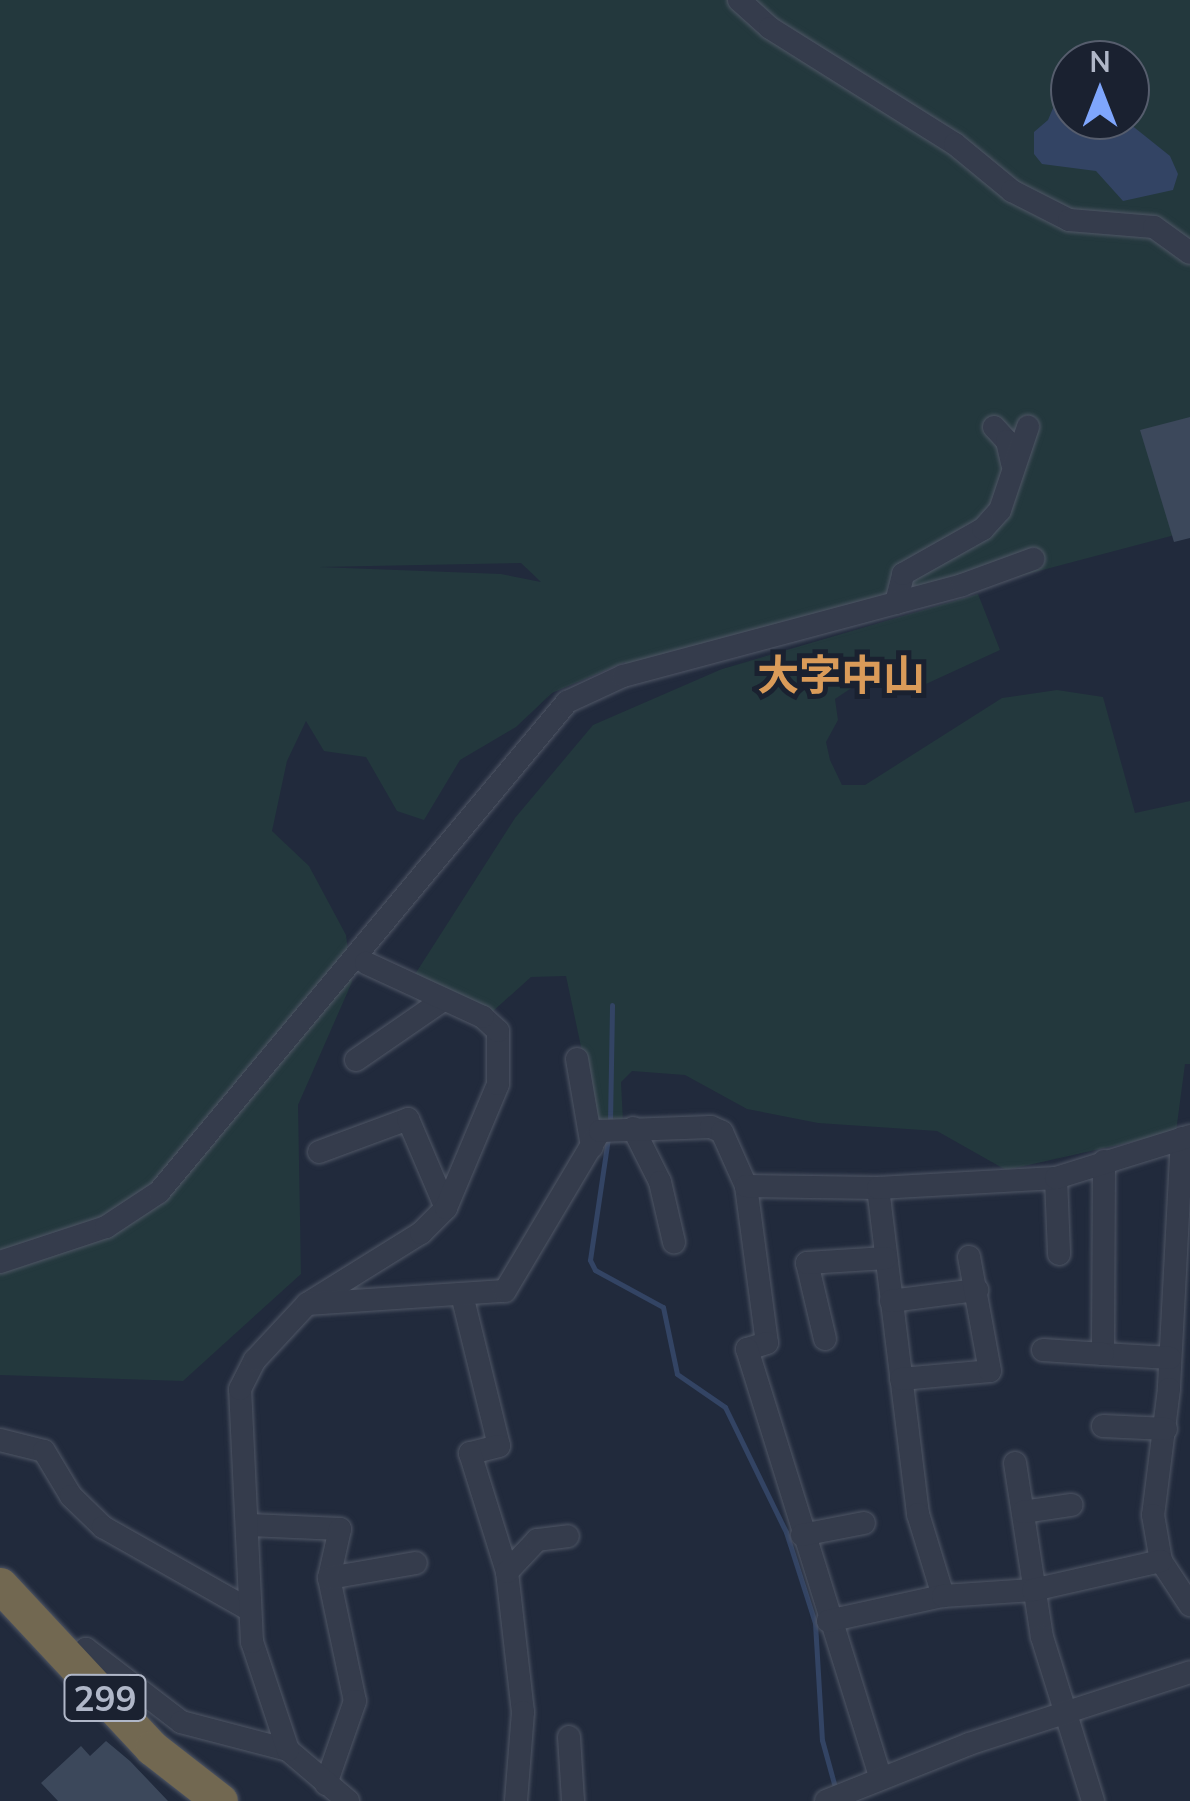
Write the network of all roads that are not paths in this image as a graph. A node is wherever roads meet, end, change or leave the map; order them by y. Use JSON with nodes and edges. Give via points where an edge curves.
{"nodes":[{"id":1,"x":739,"y":0,"type":"edge"},
{"id":2,"x":1190,"y":253,"type":"edge"},
{"id":3,"x":994,"y":427,"type":"dead end"},
{"id":4,"x":1028,"y":427,"type":"dead end"},
{"id":5,"x":1012,"y":464,"type":"junction"},
{"id":6,"x":1034,"y":559,"type":"dead end"},
{"id":7,"x":896,"y":603,"type":"junction"},
{"id":8,"x":366,"y":963,"type":"dead end"},
{"id":9,"x":440,"y":1002,"type":"junction"},
{"id":10,"x":577,"y":1059,"type":"dead end"},
{"id":11,"x":356,"y":1060,"type":"dead end"},
{"id":12,"x":634,"y":1128,"type":"junction"},
{"id":13,"x":1186,"y":1137,"type":"edge"},
{"id":14,"x":592,"y":1147,"type":"junction"},
{"id":15,"x":318,"y":1152,"type":"dead end"},
{"id":16,"x":1104,"y":1162,"type":"junction"},
{"id":17,"x":1056,"y":1178,"type":"junction"},
{"id":18,"x":746,"y":1186,"type":"junction"},
{"id":19,"x":878,"y":1188,"type":"junction"},
{"id":20,"x":446,"y":1208,"type":"junction"},
{"id":21,"x":674,"y":1242,"type":"dead end"},
{"id":22,"x":1059,"y":1254,"type":"dead end"},
{"id":23,"x":969,"y":1257,"type":"dead end"},
{"id":24,"x":886,"y":1258,"type":"junction"},
{"id":25,"x":0,"y":1262,"type":"edge"},
{"id":26,"x":977,"y":1290,"type":"junction"},
{"id":27,"x":462,"y":1296,"type":"junction"},
{"id":28,"x":891,"y":1301,"type":"junction"},
{"id":29,"x":307,"y":1304,"type":"junction"},
{"id":30,"x":825,"y":1339,"type":"dead end"},
{"id":31,"x":1043,"y":1350,"type":"dead end"},
{"id":32,"x":1103,"y":1354,"type":"junction"},
{"id":33,"x":1170,"y":1358,"type":"junction"},
{"id":34,"x":902,"y":1378,"type":"junction"},
{"id":35,"x":1180,"y":1388,"type":"edge"},
{"id":36,"x":1103,"y":1426,"type":"dead end"},
{"id":37,"x":1166,"y":1428,"type":"junction"},
{"id":38,"x":0,"y":1440,"type":"edge"},
{"id":39,"x":1015,"y":1464,"type":"dead end"},
{"id":40,"x":1071,"y":1506,"type":"dead end"},
{"id":41,"x":1022,"y":1512,"type":"junction"},
{"id":42,"x":864,"y":1523,"type":"dead end"},
{"id":43,"x":250,"y":1525,"type":"junction"},
{"id":44,"x":802,"y":1534,"type":"junction"},
{"id":45,"x":568,"y":1536,"type":"dead end"},
{"id":46,"x":1161,"y":1562,"type":"junction"},
{"id":47,"x":416,"y":1563,"type":"dead end"},
{"id":48,"x":507,"y":1572,"type":"junction"},
{"id":49,"x":329,"y":1578,"type":"junction"},
{"id":50,"x":0,"y":1585,"type":"edge"},
{"id":51,"x":1033,"y":1590,"type":"junction"},
{"id":52,"x":943,"y":1596,"type":"junction"},
{"id":53,"x":1190,"y":1605,"type":"edge"},
{"id":54,"x":250,"y":1610,"type":"junction"},
{"id":55,"x":828,"y":1621,"type":"junction"},
{"id":56,"x":72,"y":1662,"type":"junction"},
{"id":57,"x":1190,"y":1672,"type":"edge"},
{"id":58,"x":1066,"y":1712,"type":"junction"},
{"id":59,"x":569,"y":1737,"type":"dead end"},
{"id":60,"x":288,"y":1750,"type":"junction"},
{"id":61,"x":880,"y":1777,"type":"junction"},
{"id":62,"x":326,"y":1784,"type":"junction"},
{"id":63,"x":220,"y":1801,"type":"edge"},
{"id":64,"x":348,"y":1801,"type":"edge"},
{"id":65,"x":516,"y":1801,"type":"edge"},
{"id":66,"x":573,"y":1801,"type":"edge"},
{"id":67,"x":826,"y":1801,"type":"edge"},
{"id":68,"x":1093,"y":1801,"type":"edge"}],
"edges":[{"from":1,"to":2,"type":"street","via":[[770,28],[954,144],[1012,191],[1069,220],[1154,227]]},
{"from":3,"to":5,"type":"street","via":[[1007,441]]},
{"from":4,"to":5,"type":"street"},
{"from":5,"to":7,"type":"street","via":[[1000,510],[983,529],[904,574]]},
{"from":6,"to":7,"type":"street"},
{"from":7,"to":25,"type":"street","via":[[623,676],[568,702],[159,1192],[106,1227]]},
{"from":8,"to":9,"type":"street"},
{"from":9,"to":11,"type":"street"},
{"from":9,"to":20,"type":"street","via":[[483,1017],[498,1031],[498,1084]]},
{"from":10,"to":14,"type":"street"},
{"from":12,"to":14,"type":"street","via":[[600,1131]]},
{"from":12,"to":18,"type":"street","via":[[722,1132]]},
{"from":12,"to":21,"type":"street","via":[[660,1182]]},
{"from":13,"to":16,"type":"street"},
{"from":13,"to":33,"type":"street"},
{"from":14,"to":27,"type":"street","via":[[505,1291]]},
{"from":15,"to":20,"type":"street","via":[[408,1119]]},
{"from":16,"to":17,"type":"street"},
{"from":16,"to":32,"type":"street"},
{"from":17,"to":19,"type":"street"},
{"from":17,"to":22,"type":"street"},
{"from":18,"to":19,"type":"street"},
{"from":18,"to":44,"type":"street","via":[[767,1343],[747,1349]]},
{"from":19,"to":24,"type":"street"},
{"from":20,"to":29,"type":"street","via":[[421,1233]]},
{"from":23,"to":26,"type":"street"},
{"from":24,"to":28,"type":"street"},
{"from":24,"to":30,"type":"street","via":[[807,1263]]},
{"from":26,"to":28,"type":"street"},
{"from":26,"to":34,"type":"street","via":[[990,1371]]},
{"from":27,"to":29,"type":"street"},
{"from":27,"to":48,"type":"street","via":[[499,1446],[470,1453]]},
{"from":28,"to":34,"type":"street"},
{"from":29,"to":43,"type":"street","via":[[255,1360],[240,1389]]},
{"from":31,"to":32,"type":"street"},
{"from":32,"to":33,"type":"street"},
{"from":33,"to":35,"type":"street"},
{"from":34,"to":52,"type":"street","via":[[918,1514]]},
{"from":35,"to":37,"type":"street"},
{"from":36,"to":37,"type":"street"},
{"from":37,"to":46,"type":"street","via":[[1153,1491]]},
{"from":38,"to":54,"type":"street","via":[[44,1450],[71,1496],[103,1526]]},
{"from":39,"to":41,"type":"street"},
{"from":40,"to":41,"type":"street"},
{"from":41,"to":51,"type":"street"},
{"from":42,"to":44,"type":"street"},
{"from":43,"to":49,"type":"street","via":[[340,1529]]},
{"from":43,"to":54,"type":"street"},
{"from":44,"to":55,"type":"street"},
{"from":45,"to":48,"type":"street","via":[[537,1540]]},
{"from":46,"to":51,"type":"street"},
{"from":46,"to":53,"type":"street"},
{"from":47,"to":49,"type":"street"},
{"from":48,"to":65,"type":"street","via":[[523,1712]]},
{"from":49,"to":62,"type":"street","via":[[355,1701]]},
{"from":50,"to":56,"type":"highway","number":"299"},
{"from":51,"to":52,"type":"street"},
{"from":51,"to":58,"type":"street"},
{"from":52,"to":55,"type":"street"},
{"from":54,"to":60,"type":"street","via":[[268,1706]]},
{"from":55,"to":61,"type":"street"},
{"from":56,"to":60,"type":"street","via":[[86,1649],[180,1722]]},
{"from":56,"to":63,"type":"highway","number":"299","via":[[152,1748]]},
{"from":57,"to":58,"type":"street"},
{"from":58,"to":61,"type":"street"},
{"from":58,"to":68,"type":"street"},
{"from":59,"to":66,"type":"street"},
{"from":60,"to":62,"type":"street"},
{"from":61,"to":67,"type":"street"},
{"from":62,"to":64,"type":"street"}]}
